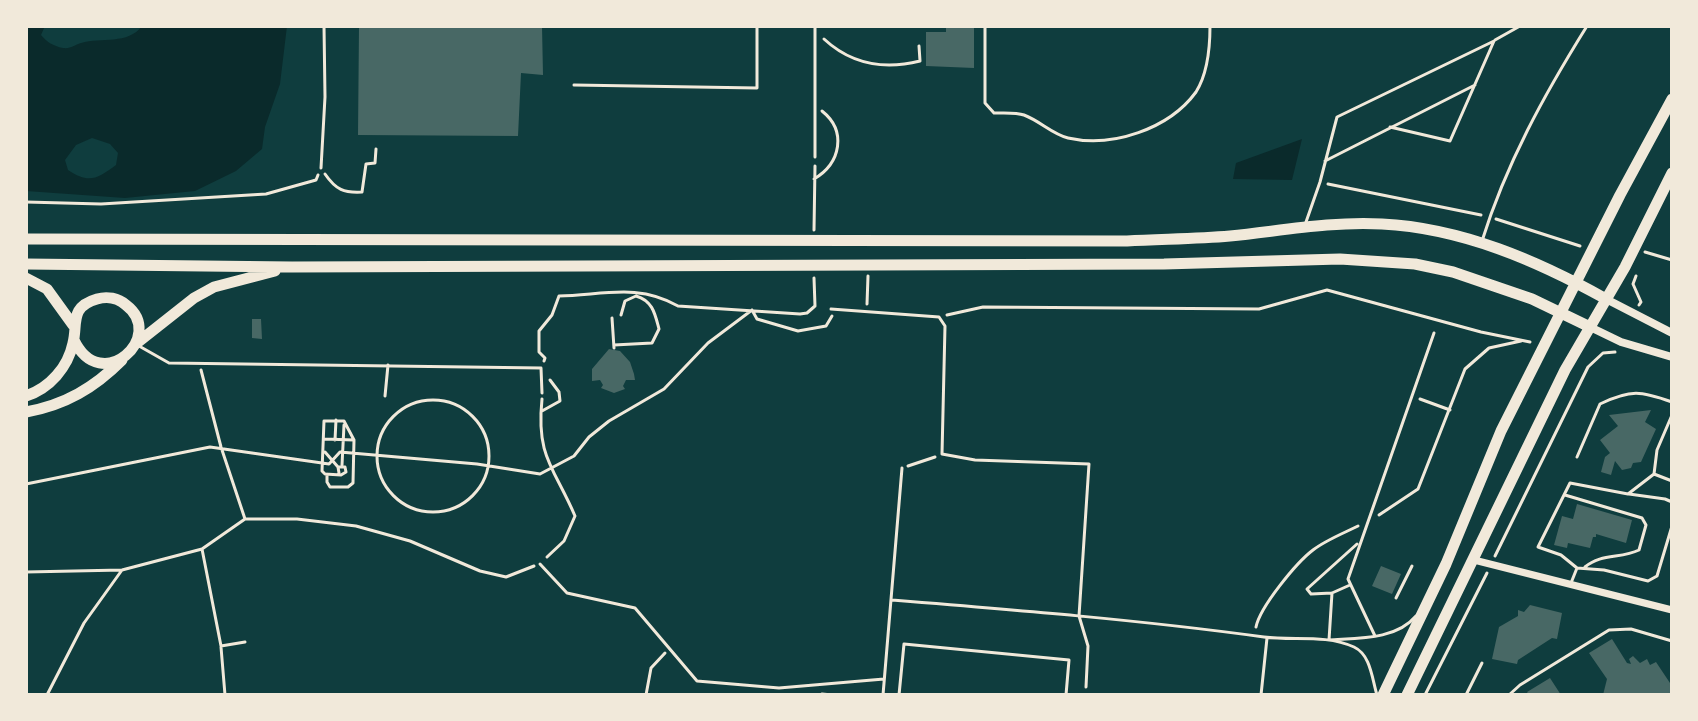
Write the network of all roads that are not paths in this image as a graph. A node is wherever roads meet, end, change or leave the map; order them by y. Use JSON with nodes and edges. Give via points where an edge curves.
{"nodes":[{"id":1,"x":324,"y":26,"type":"edge"},
{"id":2,"x":1520,"y":26,"type":"edge"},
{"id":3,"x":1587,"y":26,"type":"edge"},
{"id":4,"x":815,"y":28,"type":"edge"},
{"id":5,"x":1494,"y":41,"type":"junction"},
{"id":6,"x":1475,"y":85,"type":"junction"},
{"id":7,"x":1672,"y":99,"type":"edge"},
{"id":8,"x":1390,"y":127,"type":"junction"},
{"id":9,"x":815,"y":157,"type":"dead end"},
{"id":10,"x":1325,"y":161,"type":"junction"},
{"id":11,"x":321,"y":168,"type":"road end"},
{"id":12,"x":1672,"y":173,"type":"edge"},
{"id":13,"x":1304,"y":228,"type":"junction"},
{"id":14,"x":26,"y":239,"type":"edge"},
{"id":15,"x":1482,"y":243,"type":"junction"},
{"id":16,"x":26,"y":264,"type":"edge"},
{"id":17,"x":292,"y":267,"type":"junction"},
{"id":18,"x":26,"y":278,"type":"edge"},
{"id":19,"x":1576,"y":282,"type":"junction"},
{"id":20,"x":1606,"y":299,"type":"junction"},
{"id":21,"x":833,"y":309,"type":"road end"},
{"id":22,"x":1560,"y":313,"type":"junction"},
{"id":23,"x":73,"y":325,"type":"junction"},
{"id":24,"x":1590,"y":327,"type":"junction"},
{"id":25,"x":1434,"y":333,"type":"dead end"},
{"id":26,"x":1672,"y":333,"type":"edge"},
{"id":27,"x":74,"y":340,"type":"junction"},
{"id":28,"x":136,"y":344,"type":"junction"},
{"id":29,"x":1672,"y":357,"type":"edge"},
{"id":30,"x":123,"y":359,"type":"junction"},
{"id":31,"x":388,"y":365,"type":"junction"},
{"id":32,"x":542,"y":393,"type":"road end"},
{"id":33,"x":26,"y":396,"type":"edge"},
{"id":34,"x":385,"y":396,"type":"dead end"},
{"id":35,"x":1672,"y":402,"type":"edge"},
{"id":36,"x":26,"y":412,"type":"edge"},
{"id":37,"x":1672,"y":415,"type":"edge"},
{"id":38,"x":1577,"y":457,"type":"dead end"},
{"id":39,"x":902,"y":468,"type":"road end"},
{"id":40,"x":1654,"y":474,"type":"junction"},
{"id":41,"x":1672,"y":481,"type":"edge"},
{"id":42,"x":1628,"y":494,"type":"junction"},
{"id":43,"x":1564,"y":495,"type":"junction"},
{"id":44,"x":1672,"y":502,"type":"edge"},
{"id":45,"x":1672,"y":526,"type":"edge"},
{"id":46,"x":1360,"y":542,"type":"junction"},
{"id":47,"x":1474,"y":560,"type":"junction"},
{"id":48,"x":540,"y":564,"type":"road end"},
{"id":49,"x":1412,"y":566,"type":"dead end"},
{"id":50,"x":1585,"y":567,"type":"junction"},
{"id":51,"x":1577,"y":568,"type":"junction"},
{"id":52,"x":1570,"y":584,"type":"junction"},
{"id":53,"x":1350,"y":585,"type":"junction"},
{"id":54,"x":1332,"y":593,"type":"junction"},
{"id":55,"x":1396,"y":598,"type":"dead end"},
{"id":56,"x":892,"y":600,"type":"junction"},
{"id":57,"x":1429,"y":600,"type":"junction"},
{"id":58,"x":1672,"y":610,"type":"edge"},
{"id":59,"x":1079,"y":616,"type":"junction"},
{"id":60,"x":1375,"y":636,"type":"junction"},
{"id":61,"x":1267,"y":638,"type":"junction"},
{"id":62,"x":1329,"y":640,"type":"junction"},
{"id":63,"x":1672,"y":641,"type":"edge"},
{"id":64,"x":1482,"y":663,"type":"dead end"},
{"id":65,"x":884,"y":679,"type":"junction"},
{"id":66,"x":1086,"y":687,"type":"dead end"},
{"id":67,"x":883,"y":695,"type":"edge"},
{"id":68,"x":1261,"y":695,"type":"edge"},
{"id":69,"x":1380,"y":695,"type":"edge"},
{"id":70,"x":1407,"y":695,"type":"edge"},
{"id":71,"x":1466,"y":695,"type":"edge"},
{"id":72,"x":1509,"y":695,"type":"edge"}],
"edges":[{"from":1,"to":11,"type":"lane"},
{"from":2,"to":5,"type":"lane"},
{"from":3,"to":15,"type":"lane","via":[[1516,150]]},
{"from":4,"to":9,"type":"lane"},
{"from":5,"to":6,"type":"lane"},
{"from":5,"to":10,"type":"lane","via":[[1337,117]]},
{"from":6,"to":8,"type":"lane"},
{"from":6,"to":8,"type":"lane","via":[[1450,141]]},
{"from":7,"to":19,"type":"main road"},
{"from":8,"to":10,"type":"lane"},
{"from":10,"to":13,"type":"lane"},
{"from":12,"to":20,"type":"main road"},
{"from":13,"to":14,"type":"main road","via":[[1127,241]]},
{"from":13,"to":15,"type":"main road","via":[[1382,224]]},
{"from":15,"to":19,"type":"main road"},
{"from":16,"to":17,"type":"main road"},
{"from":17,"to":22,"type":"main road","via":[[1340,259],[1453,272]]},
{"from":17,"to":28,"type":"main road","via":[[214,287]]},
{"from":18,"to":23,"type":"main road","via":[[47,289]]},
{"from":19,"to":20,"type":"main road"},
{"from":19,"to":22,"type":"main road"},
{"from":20,"to":24,"type":"main road"},
{"from":20,"to":26,"type":"street"},
{"from":21,"to":59,"type":"lane","via":[[939,317],[945,326],[942,454],[1089,464]]},
{"from":22,"to":24,"type":"main road"},
{"from":22,"to":57,"type":"main road","via":[[1501,431]]},
{"from":23,"to":27,"type":"main road"},
{"from":23,"to":28,"type":"main road","via":[[84,305],[116,299],[138,322]]},
{"from":24,"to":29,"type":"street"},
{"from":24,"to":47,"type":"main road"},
{"from":25,"to":46,"type":"lane"},
{"from":27,"to":30,"type":"main road","via":[[94,361]]},
{"from":27,"to":33,"type":"main road","via":[[54,379]]},
{"from":28,"to":30,"type":"main road"},
{"from":28,"to":31,"type":"lane","via":[[169,363]]},
{"from":30,"to":36,"type":"main road","via":[[87,390]]},
{"from":31,"to":32,"type":"lane","via":[[541,368]]},
{"from":31,"to":34,"type":"lane"},
{"from":35,"to":38,"type":"lane","via":[[1643,391],[1600,404]]},
{"from":37,"to":40,"type":"lane","via":[[1657,450]]},
{"from":39,"to":56,"type":"lane"},
{"from":40,"to":41,"type":"lane"},
{"from":40,"to":42,"type":"lane"},
{"from":42,"to":43,"type":"lane","via":[[1570,483]]},
{"from":42,"to":44,"type":"lane"},
{"from":43,"to":50,"type":"lane","via":[[1642,518],[1646,525],[1639,550],[1594,558]]},
{"from":43,"to":51,"type":"lane","via":[[1538,547]]},
{"from":45,"to":50,"type":"lane","via":[[1657,576],[1648,581]]},
{"from":46,"to":53,"type":"lane"},
{"from":46,"to":54,"type":"lane","via":[[1307,589],[1311,594]]},
{"from":47,"to":52,"type":"street"},
{"from":47,"to":70,"type":"main road"},
{"from":48,"to":65,"type":"lane","via":[[567,593],[635,608],[697,681],[779,688]]},
{"from":49,"to":55,"type":"lane"},
{"from":50,"to":51,"type":"lane"},
{"from":51,"to":52,"type":"lane"},
{"from":52,"to":58,"type":"street"},
{"from":53,"to":54,"type":"lane"},
{"from":53,"to":60,"type":"lane"},
{"from":54,"to":62,"type":"lane"},
{"from":56,"to":59,"type":"lane"},
{"from":56,"to":65,"type":"lane"},
{"from":57,"to":60,"type":"lane","via":[[1408,626]]},
{"from":57,"to":69,"type":"main road"},
{"from":59,"to":61,"type":"lane"},
{"from":59,"to":66,"type":"lane","via":[[1088,646]]},
{"from":60,"to":62,"type":"lane"},
{"from":61,"to":62,"type":"lane"},
{"from":61,"to":68,"type":"lane"},
{"from":62,"to":69,"type":"lane","via":[[1366,656]]},
{"from":63,"to":72,"type":"lane","via":[[1631,629],[1609,630]]},
{"from":64,"to":71,"type":"lane"},
{"from":65,"to":67,"type":"lane"}]}
